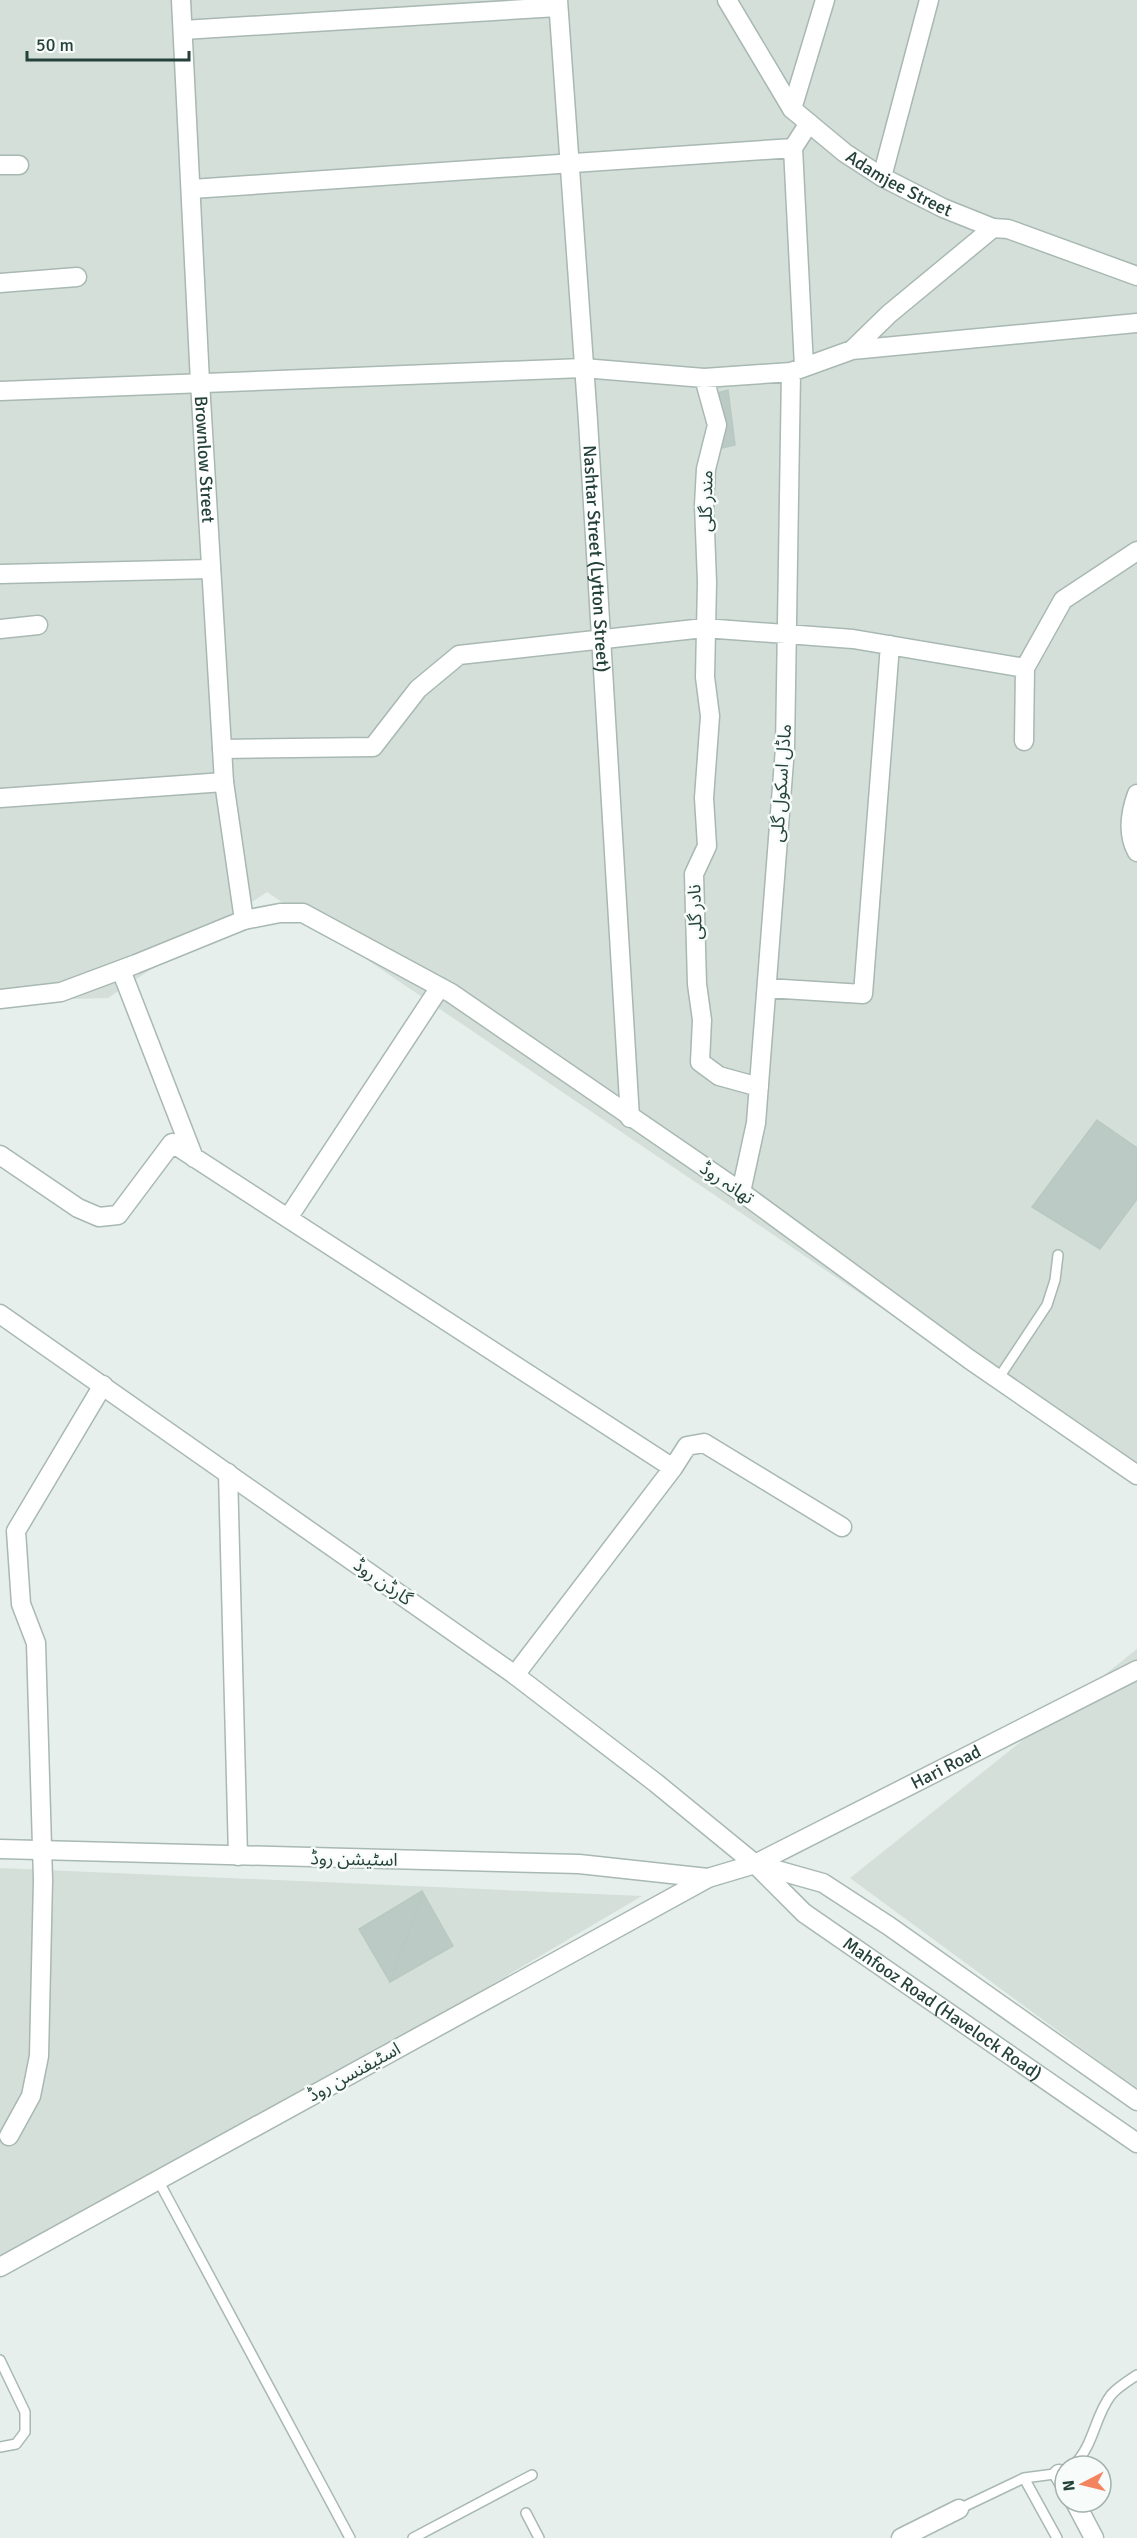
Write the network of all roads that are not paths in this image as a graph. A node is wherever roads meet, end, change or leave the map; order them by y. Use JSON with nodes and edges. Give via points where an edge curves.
{"nodes":[{"id":1,"x":182,"y":0,"type":"edge"},
{"id":2,"x":727,"y":0,"type":"edge"},
{"id":3,"x":825,"y":0,"type":"edge"},
{"id":4,"x":929,"y":0,"type":"edge"},
{"id":5,"x":558,"y":4,"type":"edge"},
{"id":6,"x":183,"y":30,"type":"junction"},
{"id":7,"x":792,"y":109,"type":"junction"},
{"id":8,"x":809,"y":123,"type":"junction"},
{"id":9,"x":792,"y":147,"type":"junction"},
{"id":10,"x":569,"y":164,"type":"junction"},
{"id":11,"x":0,"y":165,"type":"edge"},
{"id":12,"x":19,"y":165,"type":"dead end"},
{"id":13,"x":882,"y":177,"type":"junction"},
{"id":14,"x":192,"y":189,"type":"junction"},
{"id":15,"x":993,"y":228,"type":"junction"},
{"id":16,"x":1137,"y":276,"type":"edge"},
{"id":17,"x":77,"y":277,"type":"dead end"},
{"id":18,"x":0,"y":283,"type":"edge"},
{"id":19,"x":1137,"y":324,"type":"edge"},
{"id":20,"x":852,"y":350,"type":"junction"},
{"id":21,"x":583,"y":368,"type":"junction"},
{"id":22,"x":797,"y":370,"type":"junction"},
{"id":23,"x":704,"y":378,"type":"junction"},
{"id":24,"x":200,"y":382,"type":"junction"},
{"id":25,"x":0,"y":391,"type":"edge"},
{"id":26,"x":1137,"y":550,"type":"edge"},
{"id":27,"x":211,"y":569,"type":"junction"},
{"id":28,"x":0,"y":574,"type":"edge"},
{"id":29,"x":38,"y":625,"type":"dead end"},
{"id":30,"x":704,"y":628,"type":"junction"},
{"id":31,"x":0,"y":629,"type":"edge"},
{"id":32,"x":787,"y":633,"type":"junction"},
{"id":33,"x":600,"y":638,"type":"junction"},
{"id":34,"x":890,"y":645,"type":"junction"},
{"id":35,"x":1025,"y":668,"type":"junction"},
{"id":36,"x":1024,"y":741,"type":"dead end"},
{"id":37,"x":222,"y":749,"type":"junction"},
{"id":38,"x":224,"y":782,"type":"junction"},
{"id":39,"x":1137,"y":794,"type":"edge"},
{"id":40,"x":0,"y":798,"type":"edge"},
{"id":41,"x":1137,"y":852,"type":"edge"},
{"id":42,"x":244,"y":920,"type":"junction"},
{"id":43,"x":121,"y":970,"type":"junction"},
{"id":44,"x":440,"y":987,"type":"junction"},
{"id":45,"x":766,"y":988,"type":"junction"},
{"id":46,"x":0,"y":999,"type":"edge"},
{"id":47,"x":759,"y":1087,"type":"junction"},
{"id":48,"x":630,"y":1118,"type":"junction"},
{"id":49,"x":0,"y":1155,"type":"edge"},
{"id":50,"x":194,"y":1158,"type":"junction"},
{"id":51,"x":741,"y":1192,"type":"junction"},
{"id":52,"x":288,"y":1218,"type":"junction"},
{"id":53,"x":1058,"y":1255,"type":"dead end"},
{"id":54,"x":0,"y":1314,"type":"edge"},
{"id":55,"x":998,"y":1379,"type":"junction"},
{"id":56,"x":103,"y":1385,"type":"junction"},
{"id":57,"x":673,"y":1468,"type":"junction"},
{"id":58,"x":228,"y":1473,"type":"junction"},
{"id":59,"x":1137,"y":1475,"type":"edge"},
{"id":60,"x":842,"y":1527,"type":"dead end"},
{"id":61,"x":1137,"y":1670,"type":"edge"},
{"id":62,"x":515,"y":1675,"type":"junction"},
{"id":63,"x":0,"y":1849,"type":"edge"},
{"id":64,"x":44,"y":1851,"type":"junction"},
{"id":65,"x":238,"y":1856,"type":"junction"},
{"id":66,"x":755,"y":1864,"type":"junction"},
{"id":67,"x":708,"y":1878,"type":"junction"},
{"id":68,"x":1137,"y":2101,"type":"edge"},
{"id":69,"x":9,"y":2136,"type":"dead end"},
{"id":70,"x":1137,"y":2143,"type":"edge"},
{"id":71,"x":158,"y":2180,"type":"junction"},
{"id":72,"x":0,"y":2267,"type":"edge"},
{"id":73,"x":0,"y":2360,"type":"edge"},
{"id":74,"x":1137,"y":2375,"type":"edge"},
{"id":75,"x":0,"y":2447,"type":"edge"},
{"id":76,"x":1084,"y":2454,"type":"edge"},
{"id":77,"x":532,"y":2475,"type":"dead end"},
{"id":78,"x":1053,"y":2475,"type":"edge"},
{"id":79,"x":1024,"y":2478,"type":"junction"},
{"id":80,"x":959,"y":2510,"type":"joint"},
{"id":81,"x":526,"y":2512,"type":"dead end"},
{"id":82,"x":1081,"y":2514,"type":"edge"},
{"id":83,"x":350,"y":2538,"type":"edge"},
{"id":84,"x":413,"y":2538,"type":"edge"},
{"id":85,"x":539,"y":2538,"type":"edge"},
{"id":86,"x":901,"y":2538,"type":"edge"},
{"id":87,"x":1057,"y":2538,"type":"edge"},
{"id":88,"x":1094,"y":2538,"type":"edge"}],
"edges":[{"from":1,"to":6,"type":"street","name":"Brownlow Street"},
{"from":2,"to":7,"type":"street","name":"Adamjee Street"},
{"from":3,"to":7,"type":"street"},
{"from":4,"to":13,"type":"street"},
{"from":5,"to":6,"type":"street"},
{"from":5,"to":10,"type":"street","name":"Nashtar Street (Lytton Street)"},
{"from":6,"to":14,"type":"street","name":"Brownlow Street"},
{"from":7,"to":8,"type":"street","name":"Adamjee Street"},
{"from":8,"to":9,"type":"street"},
{"from":8,"to":13,"type":"street","name":"Adamjee Street"},
{"from":9,"to":10,"type":"street"},
{"from":9,"to":22,"type":"street","name":"ماڈل اسکول گلی"},
{"from":10,"to":14,"type":"street"},
{"from":10,"to":21,"type":"street","name":"Nashtar Street (Lytton Street)"},
{"from":11,"to":12,"type":"street"},
{"from":13,"to":15,"type":"street","name":"Adamjee Street"},
{"from":14,"to":24,"type":"street","name":"Brownlow Street"},
{"from":15,"to":16,"type":"street","name":"Adamjee Street","via":[[1008,229]]},
{"from":15,"to":20,"type":"street","via":[[889,314]]},
{"from":17,"to":18,"type":"street"},
{"from":19,"to":20,"type":"street"},
{"from":20,"to":22,"type":"street"},
{"from":21,"to":23,"type":"street"},
{"from":21,"to":24,"type":"street"},
{"from":21,"to":33,"type":"street","name":"Nashtar Street (Lytton Street)"},
{"from":22,"to":23,"type":"street"},
{"from":22,"to":32,"type":"street","name":"ماڈل اسکول گلی"},
{"from":23,"to":30,"type":"street","name":"مندر گلی","via":[[717,425],[706,469]]},
{"from":24,"to":25,"type":"street"},
{"from":24,"to":27,"type":"street","name":"Brownlow Street"},
{"from":26,"to":35,"type":"street","via":[[1063,600]]},
{"from":27,"to":28,"type":"street"},
{"from":27,"to":37,"type":"street","name":"Brownlow Street"},
{"from":29,"to":31,"type":"street"},
{"from":30,"to":32,"type":"street"},
{"from":30,"to":33,"type":"street"},
{"from":30,"to":47,"type":"street","name":"نادر گلی","via":[[710,716],[704,798],[707,846],[694,874],[702,1020],[700,1062],[718,1076]]},
{"from":32,"to":34,"type":"street"},
{"from":32,"to":45,"type":"street","name":"ماڈل اسکول گلی","via":[[785,748]]},
{"from":33,"to":37,"type":"street","via":[[459,655],[418,689],[373,747]]},
{"from":33,"to":48,"type":"street","name":"Nashtar Street (Lytton Street)"},
{"from":34,"to":35,"type":"street"},
{"from":34,"to":45,"type":"street","via":[[863,994]]},
{"from":35,"to":36,"type":"street"},
{"from":37,"to":38,"type":"street","name":"Brownlow Street"},
{"from":38,"to":40,"type":"street"},
{"from":38,"to":42,"type":"street","name":"Brownlow Street"},
{"from":39,"to":41,"type":"street","via":[[1131,824]]},
{"from":42,"to":43,"type":"street"},
{"from":42,"to":44,"type":"street","name":"تھانہ روڈ","via":[[303,913]]},
{"from":43,"to":46,"type":"street","via":[[61,992]]},
{"from":43,"to":50,"type":"street"},
{"from":44,"to":48,"type":"street","name":"تھانہ روڈ"},
{"from":44,"to":52,"type":"street"},
{"from":45,"to":47,"type":"street","name":"ماڈل اسکول گلی"},
{"from":47,"to":51,"type":"street","name":"ماڈل اسکول گلی","via":[[756,1123]]},
{"from":48,"to":51,"type":"street","name":"تھانہ روڈ"},
{"from":49,"to":50,"type":"street","via":[[78,1208],[99,1217],[118,1215],[172,1143]]},
{"from":50,"to":52,"type":"street"},
{"from":51,"to":55,"type":"street","name":"تھانہ روڈ"},
{"from":52,"to":57,"type":"street"},
{"from":53,"to":55,"type":"lane","via":[[1047,1305]]},
{"from":54,"to":56,"type":"street","name":"گارڈن روڈ"},
{"from":55,"to":59,"type":"street","name":"تھانہ روڈ"},
{"from":56,"to":58,"type":"street","name":"گارڈن روڈ"},
{"from":56,"to":64,"type":"street","via":[[16,1531],[21,1604],[36,1642]]},
{"from":57,"to":60,"type":"street","via":[[687,1446],[704,1443]]},
{"from":57,"to":62,"type":"street"},
{"from":58,"to":62,"type":"street","name":"گارڈن روڈ"},
{"from":58,"to":65,"type":"street"},
{"from":61,"to":66,"type":"street","name":"Hari Road"},
{"from":62,"to":66,"type":"street","name":"گارڈن روڈ","via":[[657,1783]]},
{"from":63,"to":64,"type":"street","name":"اسٹیشن روڈ"},
{"from":64,"to":65,"type":"street","name":"اسٹیشن روڈ"},
{"from":64,"to":69,"type":"street","via":[[39,2056],[31,2096]]},
{"from":65,"to":67,"type":"street","name":"اسٹیشن روڈ","via":[[579,1864]]},
{"from":66,"to":67,"type":"street","name":"Hari Road"},
{"from":66,"to":68,"type":"street","name":"Mahfooz Road (Havelock Road)","via":[[823,1883]]},
{"from":66,"to":70,"type":"street","name":"Mahfooz Road (Havelock Road)","via":[[804,1913]]},
{"from":67,"to":71,"type":"street","name":"اسٹیفنسن روڈ"},
{"from":71,"to":72,"type":"street","name":"اسٹیفنسن روڈ"},
{"from":71,"to":83,"type":"lane"},
{"from":73,"to":75,"type":"lane","via":[[26,2412],[25,2432],[16,2444]]},
{"from":74,"to":76,"type":"lane","via":[[1109,2397]]},
{"from":77,"to":84,"type":"lane"},
{"from":78,"to":79,"type":"lane"},
{"from":79,"to":80,"type":"lane"},
{"from":79,"to":87,"type":"lane"},
{"from":80,"to":86,"type":"street"},
{"from":81,"to":85,"type":"lane"},
{"from":82,"to":88,"type":"street"}]}
